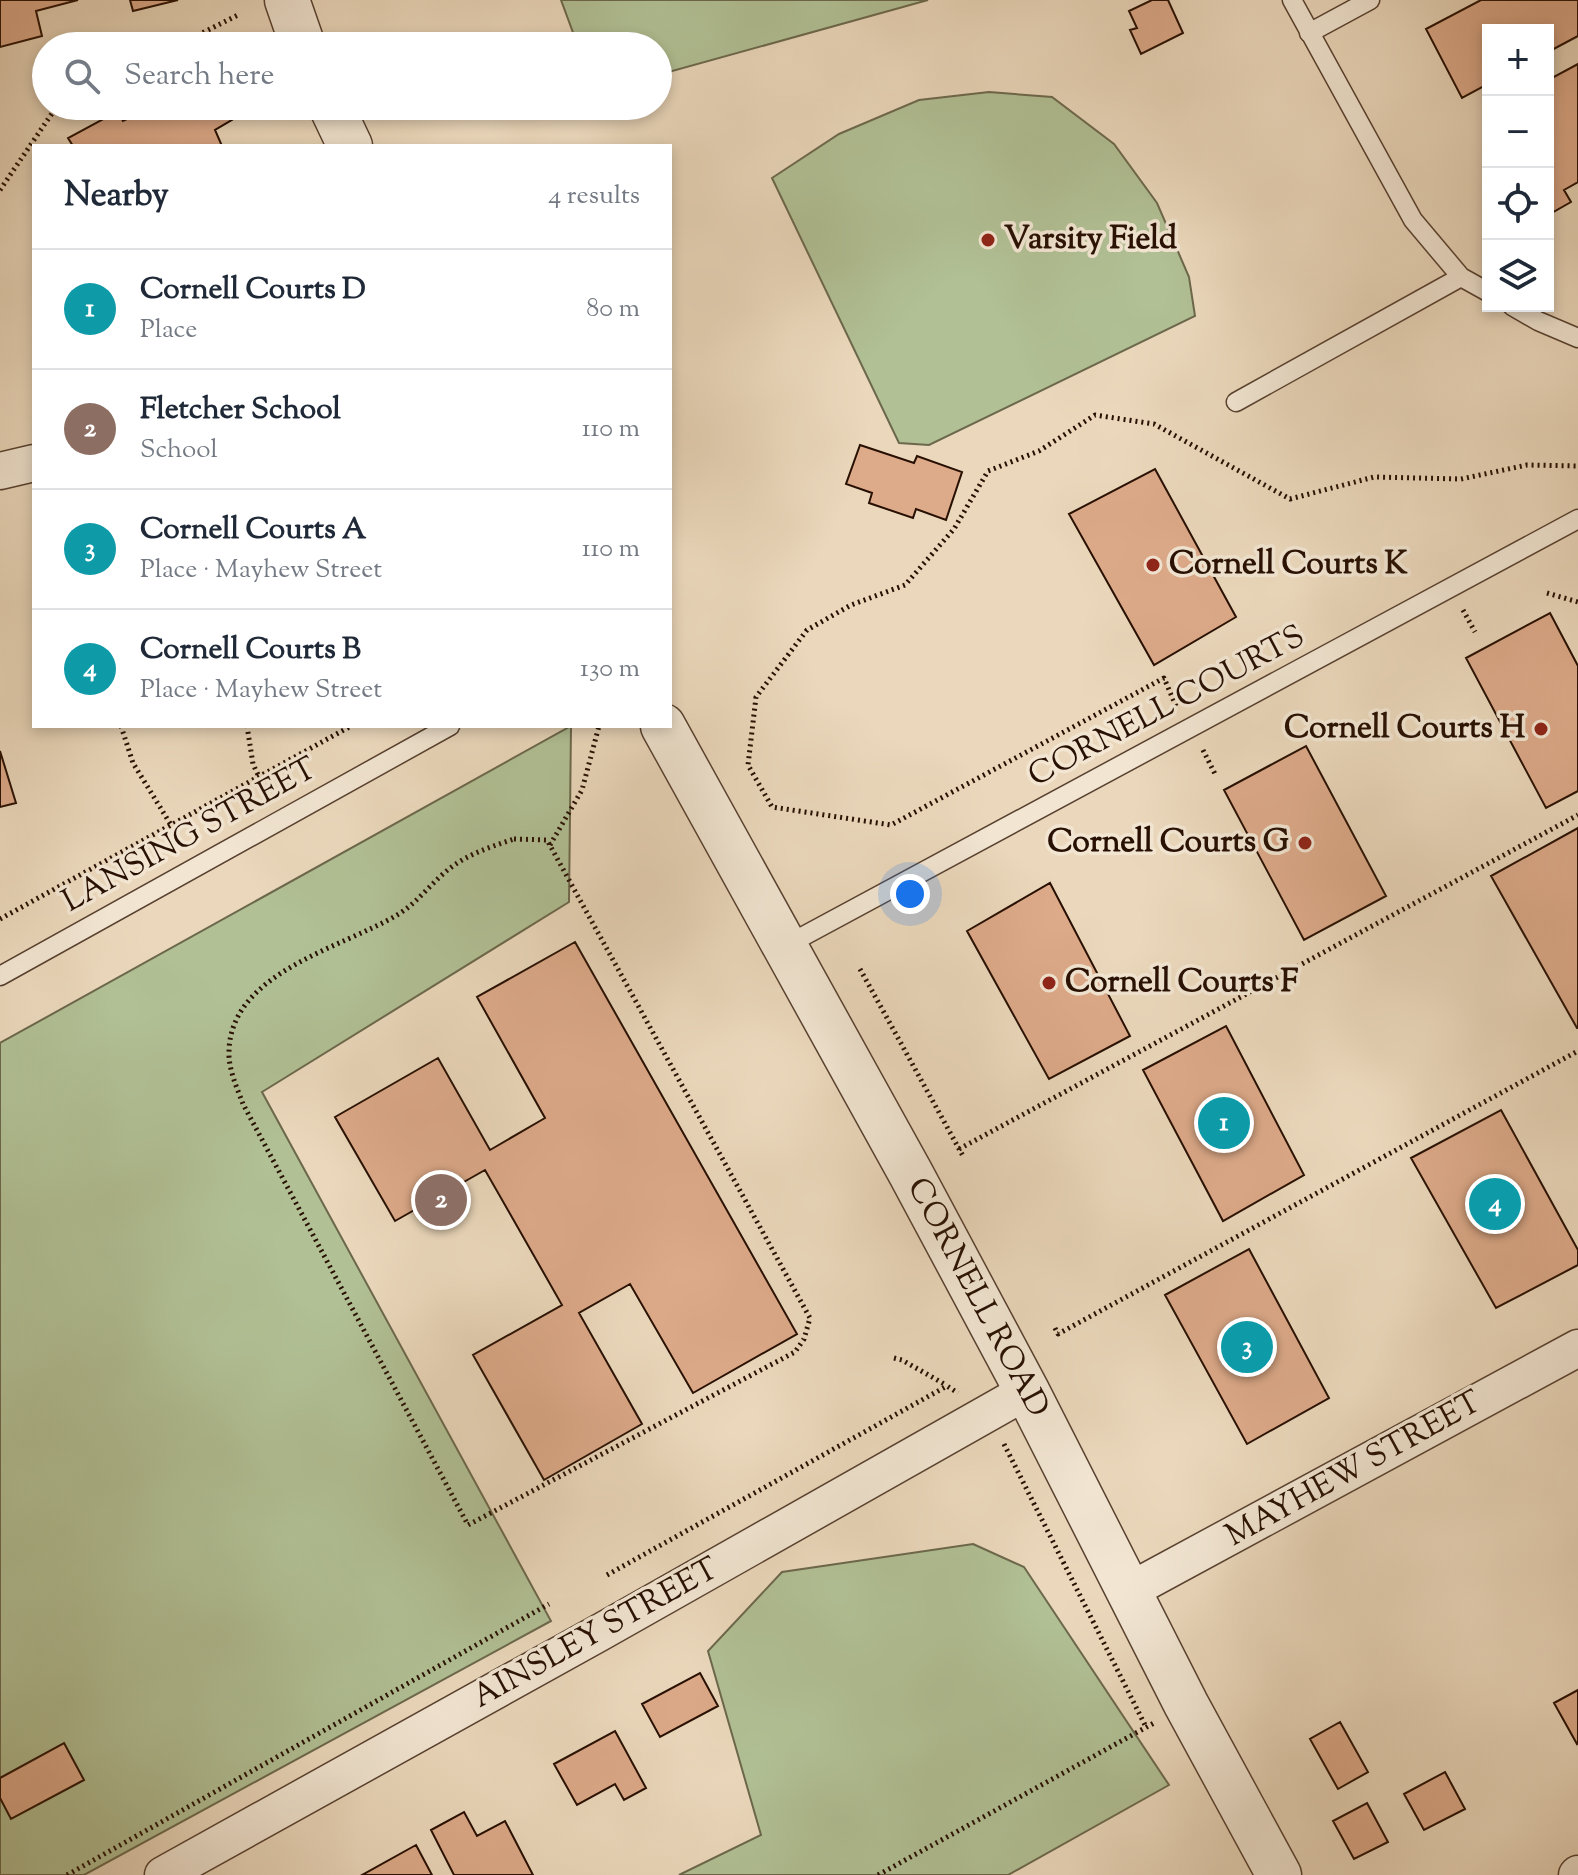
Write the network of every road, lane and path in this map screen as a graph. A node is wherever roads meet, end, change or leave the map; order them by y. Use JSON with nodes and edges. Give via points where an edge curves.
{"nodes":[{"id":1,"x":287,"y":0,"type":"edge"},
{"id":2,"x":1292,"y":0,"type":"edge"},
{"id":3,"x":1370,"y":0,"type":"edge"},
{"id":4,"x":240,"y":14,"type":"dead end"},
{"id":5,"x":204,"y":32,"type":"edge"},
{"id":6,"x":298,"y":32,"type":"edge"},
{"id":7,"x":1309,"y":33,"type":"junction"},
{"id":8,"x":48,"y":120,"type":"edge"},
{"id":9,"x":338,"y":120,"type":"edge"},
{"id":10,"x":349,"y":144,"type":"edge"},
{"id":11,"x":0,"y":190,"type":"edge"},
{"id":12,"x":1461,"y":277,"type":"junction"},
{"id":13,"x":1482,"y":289,"type":"edge"},
{"id":14,"x":1522,"y":312,"type":"edge"},
{"id":15,"x":1578,"y":338,"type":"edge"},
{"id":16,"x":1236,"y":402,"type":"dead end"},
{"id":17,"x":32,"y":463,"type":"edge"},
{"id":18,"x":1578,"y":466,"type":"edge"},
{"id":19,"x":0,"y":471,"type":"edge"},
{"id":20,"x":1578,"y":519,"type":"edge"},
{"id":21,"x":1547,"y":593,"type":"dead end"},
{"id":22,"x":1578,"y":602,"type":"edge"},
{"id":23,"x":1462,"y":609,"type":"dead end"},
{"id":24,"x":1475,"y":632,"type":"dead end"},
{"id":25,"x":1176,"y":706,"type":"dead end"},
{"id":26,"x":122,"y":728,"type":"edge"},
{"id":27,"x":247,"y":728,"type":"edge"},
{"id":28,"x":347,"y":728,"type":"edge"},
{"id":29,"x":446,"y":728,"type":"edge"},
{"id":30,"x":598,"y":728,"type":"edge"},
{"id":31,"x":664,"y":728,"type":"edge"},
{"id":32,"x":1202,"y":749,"type":"dead end"},
{"id":33,"x":1215,"y":774,"type":"dead end"},
{"id":34,"x":259,"y":777,"type":"junction"},
{"id":35,"x":1578,"y":815,"type":"edge"},
{"id":36,"x":171,"y":825,"type":"junction"},
{"id":37,"x":550,"y":846,"type":"junction"},
{"id":38,"x":0,"y":919,"type":"edge"},
{"id":39,"x":785,"y":946,"type":"junction"},
{"id":40,"x":860,"y":969,"type":"dead end"},
{"id":41,"x":0,"y":976,"type":"edge"},
{"id":42,"x":1578,"y":1051,"type":"edge"},
{"id":43,"x":1055,"y":1328,"type":"dead end"},
{"id":44,"x":1578,"y":1348,"type":"edge"},
{"id":45,"x":894,"y":1358,"type":"dead end"},
{"id":46,"x":947,"y":1386,"type":"junction"},
{"id":47,"x":1027,"y":1391,"type":"junction"},
{"id":48,"x":963,"y":1395,"type":"dead end"},
{"id":49,"x":1004,"y":1444,"type":"dead end"},
{"id":50,"x":607,"y":1575,"type":"dead end"},
{"id":51,"x":1129,"y":1591,"type":"junction"},
{"id":52,"x":549,"y":1604,"type":"dead end"},
{"id":53,"x":1158,"y":1721,"type":"dead end"},
{"id":54,"x":1146,"y":1727,"type":"junction"},
{"id":55,"x":67,"y":1875,"type":"edge"},
{"id":56,"x":163,"y":1875,"type":"edge"},
{"id":57,"x":878,"y":1875,"type":"edge"},
{"id":58,"x":1279,"y":1875,"type":"edge"}],
"edges":[{"from":1,"to":6,"type":"street"},
{"from":2,"to":7,"type":"lane"},
{"from":3,"to":7,"type":"lane"},
{"from":4,"to":5,"type":"path"},
{"from":7,"to":12,"type":"lane","via":[[1413,220]]},
{"from":8,"to":11,"type":"path"},
{"from":9,"to":10,"type":"street"},
{"from":12,"to":13,"type":"lane"},
{"from":12,"to":16,"type":"lane"},
{"from":14,"to":15,"type":"lane"},
{"from":17,"to":19,"type":"street"},
{"from":18,"to":25,"type":"path","via":[[1527,465],[1461,479],[1374,477],[1290,499],[1154,424],[1095,415],[1039,451],[988,471],[954,529],[905,585],[851,605],[807,630],[756,697],[748,765],[772,807],[891,825],[1164,678]]},
{"from":20,"to":39,"type":"lane","name":"CORNELL COURTS"},
{"from":21,"to":22,"type":"path"},
{"from":23,"to":24,"type":"path"},
{"from":26,"to":36,"type":"path","via":[[133,763]]},
{"from":27,"to":34,"type":"path"},
{"from":28,"to":34,"type":"path"},
{"from":29,"to":41,"type":"lane","name":"LANSING STREET"},
{"from":30,"to":37,"type":"path","via":[[582,790]]},
{"from":31,"to":39,"type":"street","name":"CORNELL ROAD"},
{"from":32,"to":33,"type":"path"},
{"from":34,"to":36,"type":"path"},
{"from":35,"to":40,"type":"path","via":[[961,1152]]},
{"from":36,"to":38,"type":"path"},
{"from":37,"to":37,"type":"path","via":[[547,840],[514,839],[482,849],[453,866],[401,913],[287,969],[254,993],[237,1016],[228,1051],[243,1104],[468,1525],[795,1352],[810,1318]]},
{"from":39,"to":47,"type":"street","name":"CORNELL ROAD"},
{"from":42,"to":43,"type":"path","via":[[1058,1334]]},
{"from":44,"to":51,"type":"street","name":"MAYHEW STREET"},
{"from":45,"to":46,"type":"path"},
{"from":46,"to":48,"type":"path"},
{"from":46,"to":50,"type":"path"},
{"from":47,"to":51,"type":"street","name":"CORNELL ROAD"},
{"from":47,"to":56,"type":"street","name":"AINSLEY STREET"},
{"from":49,"to":54,"type":"path"},
{"from":51,"to":58,"type":"street","name":"CORNELL ROAD"},
{"from":52,"to":55,"type":"path"},
{"from":53,"to":54,"type":"path"},
{"from":54,"to":57,"type":"path"}]}
